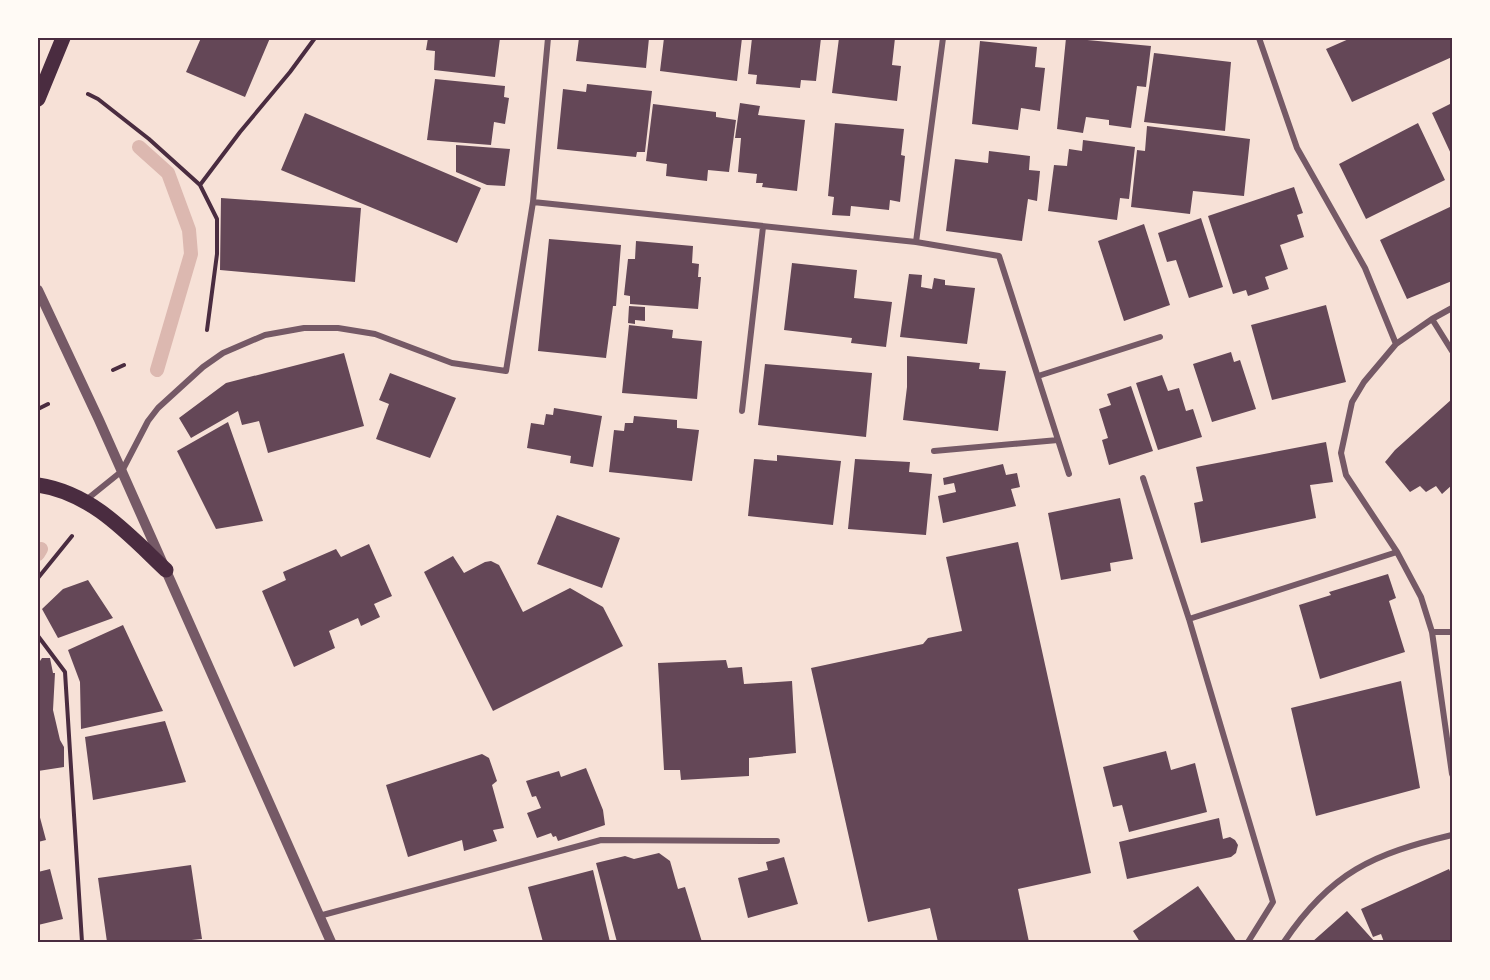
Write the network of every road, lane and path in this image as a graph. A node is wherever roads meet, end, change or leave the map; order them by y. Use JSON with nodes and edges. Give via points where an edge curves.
{"nodes":[{"id":1,"x":63,"y":38,"type":"edge"},
{"id":2,"x":315,"y":38,"type":"edge"},
{"id":3,"x":548,"y":38,"type":"edge"},
{"id":4,"x":943,"y":38,"type":"edge"},
{"id":5,"x":1259,"y":38,"type":"edge"},
{"id":6,"x":88,"y":94,"type":"dead end"},
{"id":7,"x":38,"y":99,"type":"edge"},
{"id":8,"x":200,"y":185,"type":"junction"},
{"id":9,"x":533,"y":202,"type":"junction"},
{"id":10,"x":763,"y":226,"type":"junction"},
{"id":11,"x":916,"y":242,"type":"junction"},
{"id":12,"x":38,"y":290,"type":"edge"},
{"id":13,"x":1452,"y":308,"type":"edge"},
{"id":14,"x":1432,"y":319,"type":"junction"},
{"id":15,"x":1160,"y":337,"type":"dead end"},
{"id":16,"x":1396,"y":344,"type":"junction"},
{"id":17,"x":1452,"y":351,"type":"edge"},
{"id":18,"x":124,"y":365,"type":"dead end"},
{"id":19,"x":203,"y":367,"type":"junction"},
{"id":20,"x":113,"y":370,"type":"dead end"},
{"id":21,"x":1038,"y":376,"type":"junction"},
{"id":22,"x":48,"y":404,"type":"dead end"},
{"id":23,"x":38,"y":409,"type":"edge"},
{"id":24,"x":742,"y":411,"type":"dead end"},
{"id":25,"x":1058,"y":440,"type":"junction"},
{"id":26,"x":934,"y":451,"type":"dead end"},
{"id":27,"x":122,"y":471,"type":"junction"},
{"id":28,"x":1069,"y":474,"type":"dead end"},
{"id":29,"x":1143,"y":478,"type":"dead end"},
{"id":30,"x":38,"y":485,"type":"edge"},
{"id":31,"x":85,"y":500,"type":"junction"},
{"id":32,"x":72,"y":536,"type":"dead end"},
{"id":33,"x":1397,"y":552,"type":"junction"},
{"id":34,"x":166,"y":570,"type":"junction"},
{"id":35,"x":38,"y":578,"type":"edge"},
{"id":36,"x":1189,"y":619,"type":"junction"},
{"id":37,"x":1432,"y":632,"type":"junction"},
{"id":38,"x":1452,"y":632,"type":"edge"},
{"id":39,"x":38,"y":636,"type":"edge"},
{"id":40,"x":1452,"y":774,"type":"edge"},
{"id":41,"x":1452,"y":835,"type":"edge"},
{"id":42,"x":777,"y":841,"type":"dead end"},
{"id":43,"x":319,"y":916,"type":"junction"},
{"id":44,"x":82,"y":942,"type":"edge"},
{"id":45,"x":331,"y":942,"type":"edge"},
{"id":46,"x":1248,"y":942,"type":"edge"},
{"id":47,"x":1284,"y":942,"type":"edge"}],
"edges":[{"from":1,"to":7,"type":"main road"},
{"from":2,"to":8,"type":"path"},
{"from":3,"to":9,"type":"street"},
{"from":4,"to":11,"type":"street"},
{"from":5,"to":16,"type":"street","via":[[1297,148],[1365,268]]},
{"from":6,"to":8,"type":"path","via":[[149,139]]},
{"from":8,"to":19,"type":"path","via":[[217,219],[217,254]]},
{"from":9,"to":10,"type":"street"},
{"from":9,"to":19,"type":"street","via":[[506,371],[452,363],[375,334],[338,328],[304,328],[265,335],[223,352]]},
{"from":10,"to":11,"type":"street"},
{"from":10,"to":24,"type":"street"},
{"from":11,"to":21,"type":"street","via":[[999,256]]},
{"from":12,"to":27,"type":"street"},
{"from":13,"to":14,"type":"street"},
{"from":14,"to":16,"type":"street"},
{"from":14,"to":17,"type":"street"},
{"from":15,"to":21,"type":"street"},
{"from":16,"to":33,"type":"street","via":[[1352,402],[1341,453],[1346,475]]},
{"from":18,"to":20,"type":"path"},
{"from":19,"to":27,"type":"street","via":[[148,420]]},
{"from":21,"to":25,"type":"street"},
{"from":22,"to":23,"type":"path"},
{"from":25,"to":26,"type":"street"},
{"from":25,"to":28,"type":"street"},
{"from":27,"to":31,"type":"street"},
{"from":27,"to":34,"type":"street"},
{"from":29,"to":36,"type":"street"},
{"from":30,"to":31,"type":"main road"},
{"from":31,"to":34,"type":"main road","via":[[117,523]]},
{"from":32,"to":35,"type":"path"},
{"from":33,"to":36,"type":"street"},
{"from":33,"to":37,"type":"street","via":[[1421,597]]},
{"from":34,"to":43,"type":"street"},
{"from":36,"to":46,"type":"street","via":[[1272,902]]},
{"from":37,"to":38,"type":"street"},
{"from":37,"to":40,"type":"street"},
{"from":39,"to":44,"type":"path","via":[[65,672]]},
{"from":41,"to":47,"type":"street","via":[[1373,859],[1334,884],[1299,920]]},
{"from":42,"to":43,"type":"street","via":[[600,840]]},
{"from":43,"to":45,"type":"street"}]}
